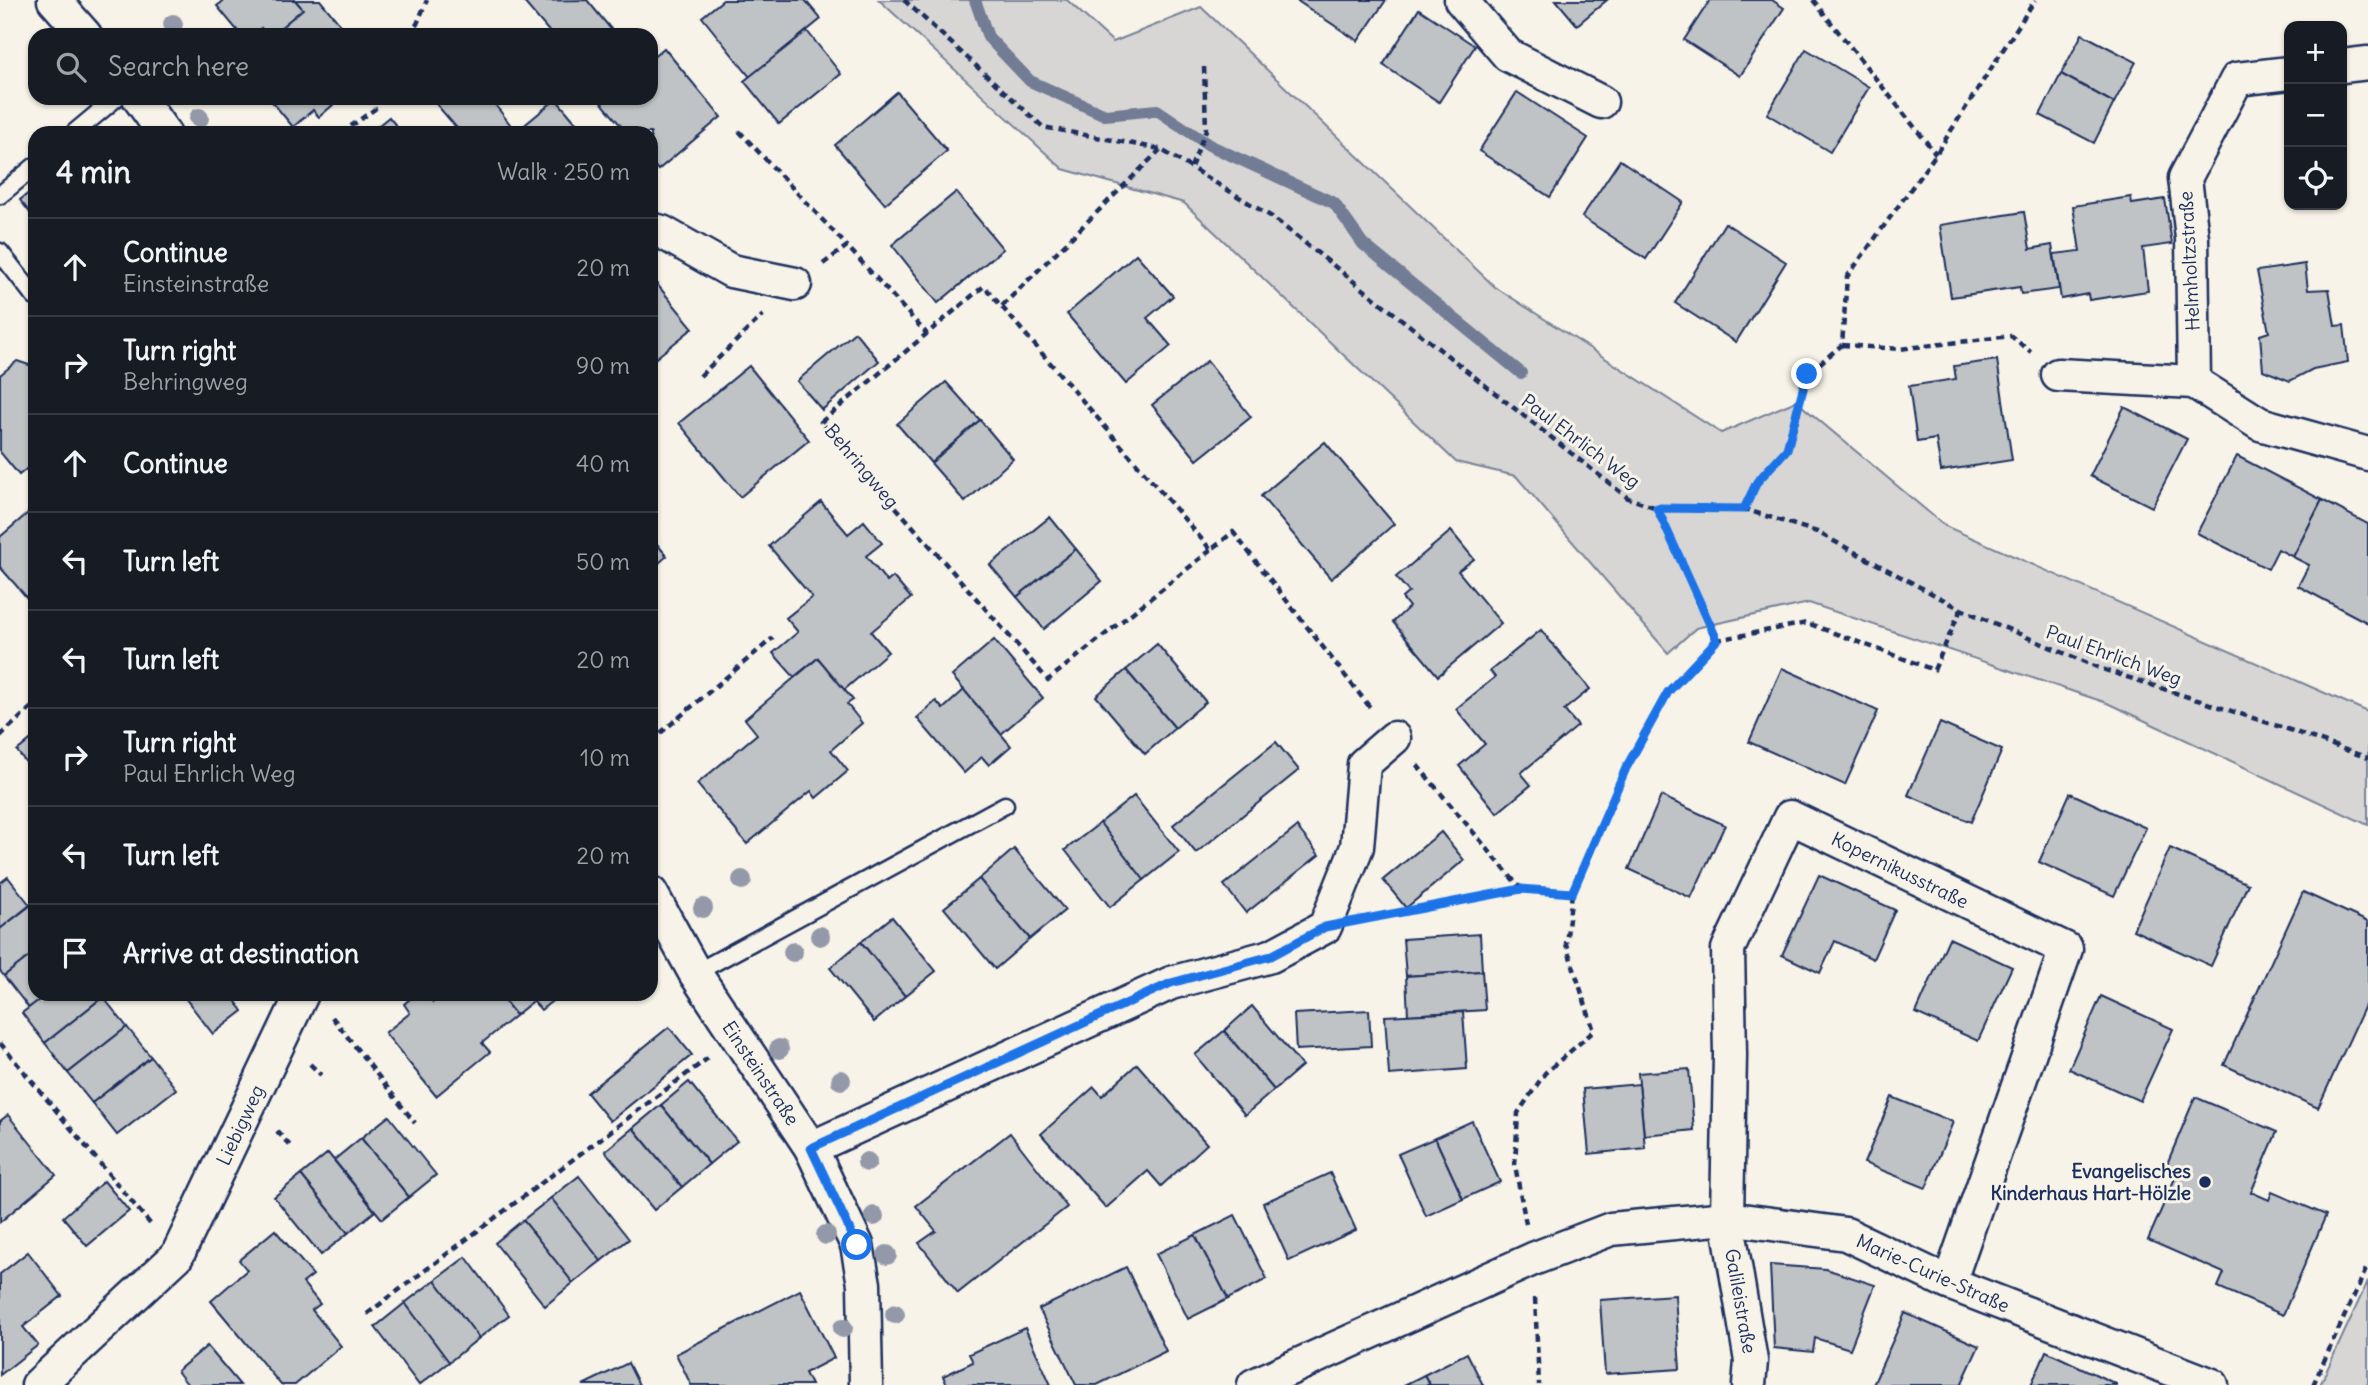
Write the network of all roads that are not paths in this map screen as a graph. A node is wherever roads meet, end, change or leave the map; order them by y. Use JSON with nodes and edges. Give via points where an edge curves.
{"nodes":[{"id":1,"x":54,"y":0,"type":"edge"},
{"id":2,"x":1461,"y":0,"type":"edge"},
{"id":3,"x":79,"y":28,"type":"edge"},
{"id":4,"x":2368,"y":63,"type":"edge"},
{"id":5,"x":2347,"y":65,"type":"edge"},
{"id":6,"x":2284,"y":73,"type":"edge"},
{"id":7,"x":1601,"y":102,"type":"dead end"},
{"id":8,"x":108,"y":105,"type":"edge"},
{"id":9,"x":144,"y":105,"type":"edge"},
{"id":10,"x":82,"y":126,"type":"edge"},
{"id":11,"x":159,"y":126,"type":"edge"},
{"id":12,"x":28,"y":172,"type":"edge"},
{"id":13,"x":0,"y":195,"type":"edge"},
{"id":14,"x":658,"y":231,"type":"edge"},
{"id":15,"x":0,"y":252,"type":"edge"},
{"id":16,"x":795,"y":284,"type":"road end"},
{"id":17,"x":28,"y":288,"type":"edge"},
{"id":18,"x":2058,"y":375,"type":"road end"},
{"id":19,"x":2194,"y":382,"type":"junction"},
{"id":20,"x":2368,"y":454,"type":"edge"},
{"id":21,"x":1394,"y":738,"type":"road end"},
{"id":22,"x":1005,"y":805,"type":"dead end"},
{"id":23,"x":658,"y":906,"type":"edge"},
{"id":24,"x":695,"y":973,"type":"junction"},
{"id":25,"x":299,"y":1001,"type":"edge"},
{"id":26,"x":811,"y":1148,"type":"junction"},
{"id":27,"x":1727,"y":1218,"type":"junction"},
{"id":28,"x":1949,"y":1283,"type":"junction"},
{"id":29,"x":2143,"y":1373,"type":"edge"},
{"id":30,"x":38,"y":1385,"type":"edge"},
{"id":31,"x":866,"y":1385,"type":"edge"},
{"id":32,"x":1254,"y":1385,"type":"edge"},
{"id":33,"x":1749,"y":1385,"type":"edge"},
{"id":34,"x":2212,"y":1385,"type":"edge"}],
"edges":[{"from":1,"to":3,"type":"street"},
{"from":2,"to":7,"type":"street","via":[[1508,55]]},
{"from":4,"to":5,"type":"street"},
{"from":6,"to":19,"type":"street","name":"Helmholtzstraße","via":[[2237,79],[2185,178],[2192,238]]},
{"from":8,"to":10,"type":"lane"},
{"from":9,"to":11,"type":"street"},
{"from":12,"to":13,"type":"lane"},
{"from":14,"to":16,"type":"street","via":[[731,271]]},
{"from":15,"to":17,"type":"lane"},
{"from":18,"to":19,"type":"street"},
{"from":19,"to":20,"type":"street","via":[[2260,424]]},
{"from":21,"to":26,"type":"street","via":[[1364,764],[1357,847],[1325,927],[1271,956],[1171,983]]},
{"from":22,"to":24,"type":"lane"},
{"from":23,"to":24,"type":"street","name":"Einsteinstraße"},
{"from":24,"to":26,"type":"street","name":"Einsteinstraße"},
{"from":25,"to":30,"type":"street","name":"Liebigweg","via":[[177,1256]]},
{"from":26,"to":31,"type":"street","name":"Einsteinstraße","via":[[857,1245],[864,1284]]},
{"from":27,"to":28,"type":"street","name":"Marie-Curie-Straße","via":[[1846,1234]]},
{"from":27,"to":28,"type":"street","name":"Kopernikusstraße","via":[[1728,949],[1790,817],[2066,949]]},
{"from":27,"to":32,"type":"street","name":"Marie-Curie-Straße","via":[[1611,1229],[1533,1259]]},
{"from":27,"to":33,"type":"street","name":"Galileistraße","via":[[1751,1361]]},
{"from":28,"to":29,"type":"street","name":"Marie-Curie-Straße"},
{"from":29,"to":34,"type":"street","name":"Marie-Curie-Straße"}]}
